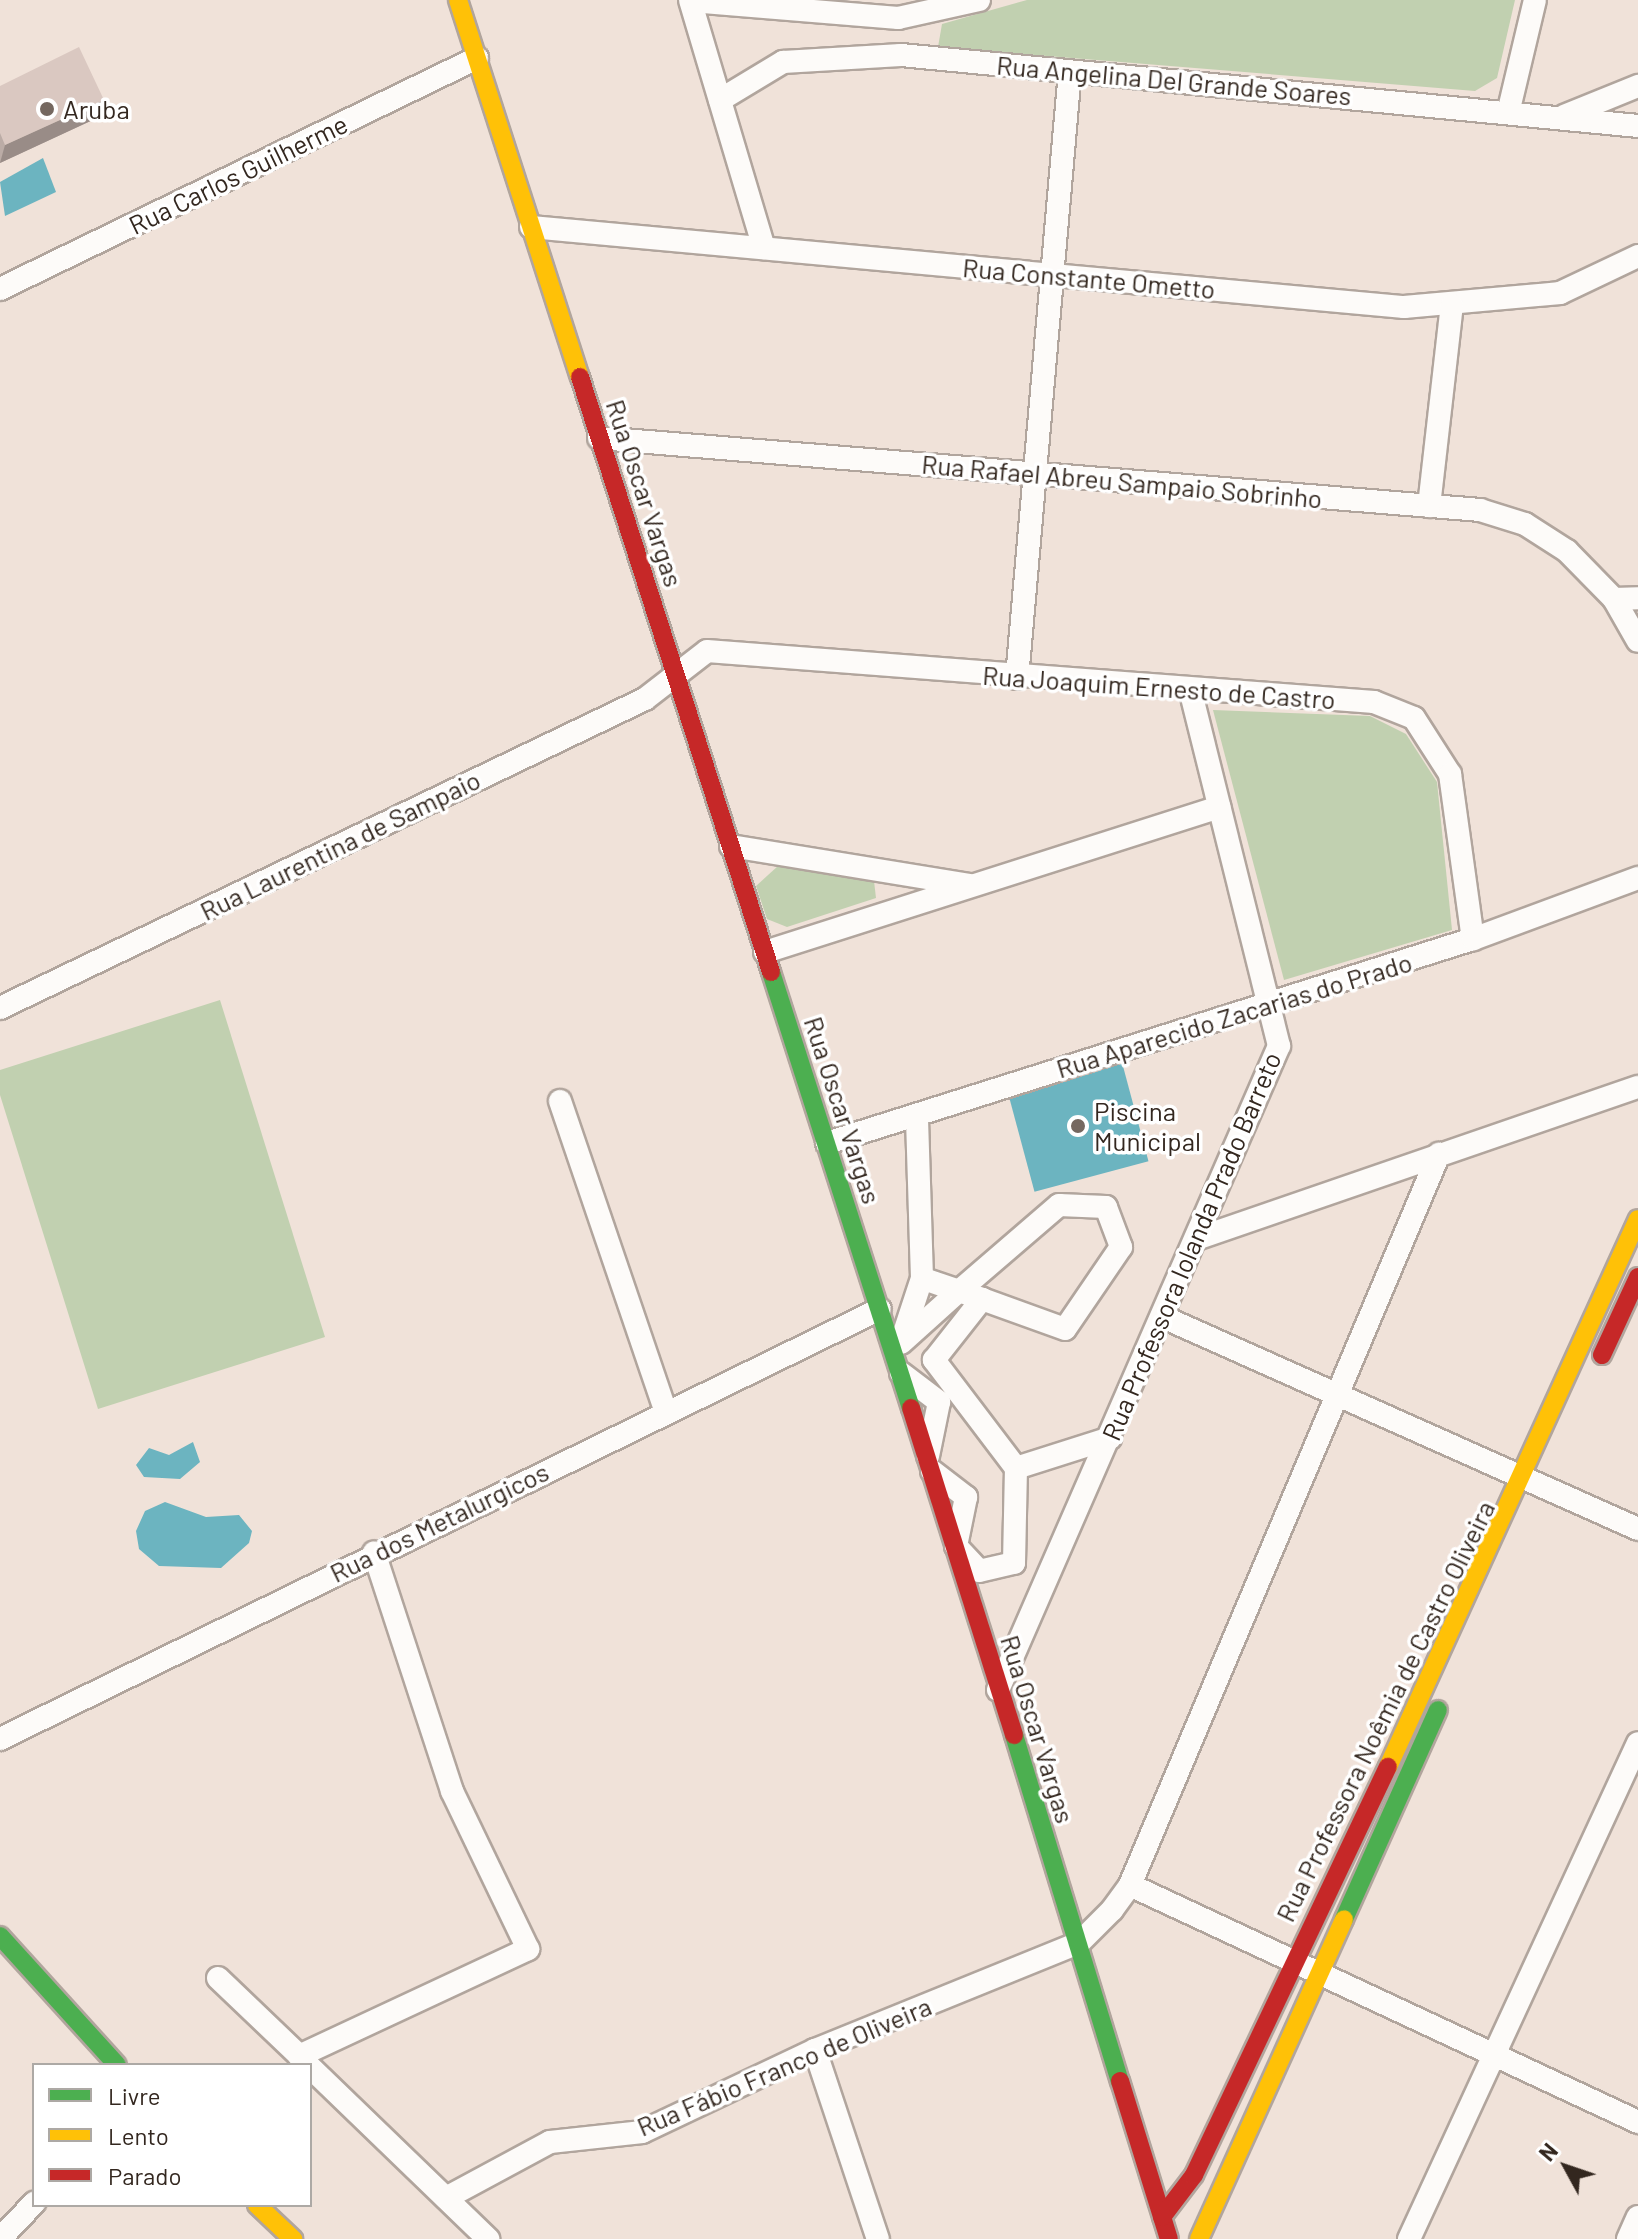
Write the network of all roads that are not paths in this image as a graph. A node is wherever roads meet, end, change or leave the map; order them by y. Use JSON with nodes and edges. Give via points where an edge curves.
{"nodes":[{"id":1,"x":458,"y":0,"type":"edge"},
{"id":2,"x":690,"y":0,"type":"edge"},
{"id":3,"x":979,"y":0,"type":"edge"},
{"id":4,"x":1535,"y":0,"type":"edge"},
{"id":5,"x":898,"y":18,"type":"junction"},
{"id":6,"x":901,"y":55,"type":"junction"},
{"id":7,"x":477,"y":58,"type":"junction"},
{"id":8,"x":1070,"y":71,"type":"junction"},
{"id":9,"x":1638,"y":86,"type":"edge"},
{"id":10,"x":720,"y":100,"type":"junction"},
{"id":11,"x":1509,"y":109,"type":"junction"},
{"id":12,"x":1563,"y":116,"type":"junction"},
{"id":13,"x":1638,"y":126,"type":"edge"},
{"id":14,"x":531,"y":227,"type":"junction"},
{"id":15,"x":764,"y":248,"type":"junction"},
{"id":16,"x":1638,"y":256,"type":"edge"},
{"id":17,"x":1052,"y":274,"type":"junction"},
{"id":18,"x":0,"y":289,"type":"edge"},
{"id":19,"x":1452,"y":305,"type":"junction"},
{"id":20,"x":599,"y":438,"type":"junction"},
{"id":21,"x":1035,"y":474,"type":"junction"},
{"id":22,"x":1429,"y":506,"type":"junction"},
{"id":23,"x":1638,"y":598,"type":"edge"},
{"id":24,"x":1614,"y":599,"type":"junction"},
{"id":25,"x":1638,"y":641,"type":"edge"},
{"id":26,"x":676,"y":675,"type":"junction"},
{"id":27,"x":1017,"y":678,"type":"junction"},
{"id":28,"x":1191,"y":693,"type":"junction"},
{"id":29,"x":1219,"y":807,"type":"junction"},
{"id":30,"x":731,"y":846,"type":"junction"},
{"id":31,"x":1638,"y":878,"type":"edge"},
{"id":32,"x":974,"y":885,"type":"junction"},
{"id":33,"x":1473,"y":939,"type":"junction"},
{"id":34,"x":765,"y":952,"type":"junction"},
{"id":35,"x":1268,"y":1004,"type":"junction"},
{"id":36,"x":0,"y":1008,"type":"edge"},
{"id":37,"x":1638,"y":1087,"type":"edge"},
{"id":38,"x":560,"y":1101,"type":"dead end"},
{"id":39,"x":917,"y":1115,"type":"junction"},
{"id":40,"x":827,"y":1143,"type":"junction"},
{"id":41,"x":1439,"y":1154,"type":"junction"},
{"id":42,"x":1638,"y":1219,"type":"edge"},
{"id":43,"x":1196,"y":1239,"type":"junction"},
{"id":44,"x":1638,"y":1277,"type":"edge"},
{"id":45,"x":922,"y":1278,"type":"junction"},
{"id":46,"x":959,"y":1291,"type":"junction"},
{"id":47,"x":982,"y":1299,"type":"junction"},
{"id":48,"x":880,"y":1309,"type":"junction"},
{"id":49,"x":1163,"y":1317,"type":"junction"},
{"id":50,"x":899,"y":1358,"type":"junction"},
{"id":51,"x":1593,"y":1374,"type":"dead end"},
{"id":52,"x":1334,"y":1393,"type":"junction"},
{"id":53,"x":666,"y":1412,"type":"junction"},
{"id":54,"x":1110,"y":1438,"type":"junction"},
{"id":55,"x":1016,"y":1468,"type":"junction"},
{"id":56,"x":1539,"y":1477,"type":"junction"},
{"id":57,"x":1529,"y":1513,"type":"dead end"},
{"id":58,"x":1638,"y":1529,"type":"edge"},
{"id":59,"x":956,"y":1546,"type":"junction"},
{"id":60,"x":374,"y":1552,"type":"junction"},
{"id":61,"x":1456,"y":1670,"type":"dead end"},
{"id":62,"x":998,"y":1691,"type":"junction"},
{"id":63,"x":0,"y":1739,"type":"edge"},
{"id":64,"x":1638,"y":1743,"type":"edge"},
{"id":65,"x":1130,"y":1885,"type":"junction"},
{"id":66,"x":0,"y":1936,"type":"edge"},
{"id":67,"x":1079,"y":1943,"type":"junction"},
{"id":68,"x":1295,"y":1960,"type":"junction"},
{"id":69,"x":1318,"y":1972,"type":"junction"},
{"id":70,"x":218,"y":1978,"type":"dead end"},
{"id":71,"x":815,"y":2050,"type":"junction"},
{"id":72,"x":1494,"y":2052,"type":"junction"},
{"id":73,"x":115,"y":2063,"type":"edge"},
{"id":74,"x":306,"y":2063,"type":"edge"},
{"id":75,"x":312,"y":2069,"type":"edge"},
{"id":76,"x":1638,"y":2122,"type":"edge"},
{"id":77,"x":446,"y":2198,"type":"junction"},
{"id":78,"x":32,"y":2205,"type":"edge"},
{"id":79,"x":259,"y":2207,"type":"edge"},
{"id":80,"x":1162,"y":2217,"type":"junction"},
{"id":81,"x":1638,"y":2217,"type":"edge"},
{"id":82,"x":877,"y":2238,"type":"edge"},
{"id":83,"x":0,"y":2239,"type":"edge"},
{"id":84,"x":293,"y":2239,"type":"edge"},
{"id":85,"x":488,"y":2239,"type":"edge"},
{"id":86,"x":1169,"y":2239,"type":"edge"},
{"id":87,"x":1199,"y":2239,"type":"edge"},
{"id":88,"x":1409,"y":2239,"type":"edge"},
{"id":89,"x":1628,"y":2239,"type":"edge"}],
"edges":[{"from":1,"to":7,"type":"street","name":"Rua Oscar Vargas"},
{"from":2,"to":5,"type":"street"},
{"from":2,"to":10,"type":"street"},
{"from":3,"to":5,"type":"street"},
{"from":4,"to":11,"type":"street"},
{"from":5,"to":6,"type":"street"},
{"from":6,"to":8,"type":"street","name":"Rua Angelina Del Grande Soares"},
{"from":6,"to":10,"type":"street","name":"Rua Angelina Del Grande Soares","via":[[783,62]]},
{"from":7,"to":14,"type":"street","name":"Rua Oscar Vargas"},
{"from":7,"to":18,"type":"street","name":"Rua Carlos Guilherme"},
{"from":8,"to":11,"type":"street","name":"Rua Angelina Del Grande Soares"},
{"from":8,"to":17,"type":"street"},
{"from":9,"to":12,"type":"street"},
{"from":10,"to":15,"type":"street"},
{"from":11,"to":12,"type":"street","name":"Rua Angelina Del Grande Soares"},
{"from":12,"to":13,"type":"street","name":"Rua Angelina Del Grande Soares"},
{"from":14,"to":15,"type":"street","name":"Rua Constante Ometto"},
{"from":14,"to":20,"type":"street","name":"Rua Oscar Vargas"},
{"from":15,"to":17,"type":"street","name":"Rua Constante Ometto"},
{"from":16,"to":19,"type":"street","name":"Rua Constante Ometto","via":[[1560,293]]},
{"from":17,"to":19,"type":"street","name":"Rua Constante Ometto"},
{"from":17,"to":21,"type":"street"},
{"from":19,"to":22,"type":"street"},
{"from":20,"to":21,"type":"street","name":"Rua Rafael Abreu Sampaio Sobrinho"},
{"from":20,"to":26,"type":"street","name":"Rua Oscar Vargas"},
{"from":21,"to":22,"type":"street","name":"Rua Rafael Abreu Sampaio Sobrinho"},
{"from":21,"to":27,"type":"street"},
{"from":22,"to":24,"type":"street","name":"Rua Rafael Abreu Sampaio Sobrinho","via":[[1525,524],[1576,558]]},
{"from":23,"to":24,"type":"street"},
{"from":24,"to":25,"type":"street","name":"Rua Rafael Abreu Sampaio Sobrinho"},
{"from":26,"to":27,"type":"street","name":"Rua Joaquim Ernesto de Castro","via":[[707,651]]},
{"from":26,"to":30,"type":"street","name":"Rua Oscar Vargas"},
{"from":26,"to":36,"type":"street","name":"Rua Laurentina de Sampaio","via":[[645,699]]},
{"from":27,"to":28,"type":"street","name":"Rua Joaquim Ernesto de Castro"},
{"from":28,"to":29,"type":"street","name":"Rua Professora Iolanda Prado Barreto"},
{"from":28,"to":33,"type":"street","name":"Rua Joaquim Ernesto de Castro","via":[[1374,702],[1414,718],[1450,774]]},
{"from":29,"to":32,"type":"street"},
{"from":29,"to":35,"type":"street","name":"Rua Professora Iolanda Prado Barreto"},
{"from":30,"to":32,"type":"street"},
{"from":30,"to":34,"type":"street","name":"Rua Oscar Vargas"},
{"from":31,"to":33,"type":"street","name":"Rua Aparecido Zacarias do Prado"},
{"from":32,"to":34,"type":"street"},
{"from":33,"to":35,"type":"street","name":"Rua Aparecido Zacarias do Prado"},
{"from":34,"to":40,"type":"street","name":"Rua Oscar Vargas"},
{"from":35,"to":39,"type":"street","name":"Rua Aparecido Zacarias do Prado"},
{"from":35,"to":43,"type":"street","name":"Rua Professora Iolanda Prado Barreto","via":[[1279,1046]]},
{"from":37,"to":41,"type":"street"},
{"from":38,"to":53,"type":"street"},
{"from":39,"to":40,"type":"street","name":"Rua Aparecido Zacarias do Prado"},
{"from":39,"to":45,"type":"street"},
{"from":40,"to":48,"type":"street","name":"Rua Oscar Vargas"},
{"from":41,"to":43,"type":"street"},
{"from":41,"to":52,"type":"street"},
{"from":42,"to":56,"type":"street","name":"Rua Professora Noêmia de Castro Oliveira"},
{"from":43,"to":49,"type":"street","name":"Rua Professora Iolanda Prado Barreto"},
{"from":44,"to":51,"type":"street"},
{"from":45,"to":46,"type":"street"},
{"from":45,"to":50,"type":"street"},
{"from":46,"to":47,"type":"street"},
{"from":46,"to":47,"type":"street","via":[[1059,1205],[1106,1207],[1121,1247],[1065,1329]]},
{"from":46,"to":50,"type":"street"},
{"from":47,"to":55,"type":"street","via":[[934,1360]]},
{"from":48,"to":50,"type":"street","name":"Rua Oscar Vargas"},
{"from":48,"to":53,"type":"street","name":"Rua dos Metalurgicos"},
{"from":49,"to":52,"type":"street"},
{"from":49,"to":54,"type":"street","name":"Rua Professora Iolanda Prado Barreto"},
{"from":50,"to":59,"type":"street","via":[[939,1402],[930,1464],[966,1497]]},
{"from":52,"to":56,"type":"street"},
{"from":52,"to":65,"type":"street"},
{"from":53,"to":60,"type":"street","name":"Rua dos Metalurgicos"},
{"from":54,"to":55,"type":"street"},
{"from":54,"to":62,"type":"street","name":"Rua Professora Iolanda Prado Barreto"},
{"from":55,"to":59,"type":"street","via":[[1014,1563],[979,1571]]},
{"from":56,"to":57,"type":"street","name":"Rua Professora Noêmia de Castro Oliveira"},
{"from":56,"to":58,"type":"street"},
{"from":56,"to":68,"type":"street","name":"Rua Professora Noêmia de Castro Oliveira"},
{"from":59,"to":62,"type":"street","name":"Rua Oscar Vargas"},
{"from":60,"to":63,"type":"street","name":"Rua dos Metalurgicos"},
{"from":60,"to":74,"type":"street","via":[[452,1791],[528,1949]]},
{"from":61,"to":69,"type":"street","name":"Rua Professora Noêmia de Castro Oliveira"},
{"from":62,"to":67,"type":"street","name":"Rua Oscar Vargas"},
{"from":64,"to":72,"type":"street"},
{"from":65,"to":67,"type":"street"},
{"from":65,"to":68,"type":"street"},
{"from":66,"to":73,"type":"street"},
{"from":67,"to":71,"type":"street","name":"Rua Fábio Franco de Oliveira"},
{"from":67,"to":80,"type":"street","name":"Rua Oscar Vargas"},
{"from":68,"to":69,"type":"street"},
{"from":68,"to":80,"type":"street","name":"Rua Professora Noêmia de Castro Oliveira","via":[[1194,2175]]},
{"from":69,"to":72,"type":"street"},
{"from":69,"to":87,"type":"street","name":"Rua Professora Noêmia de Castro Oliveira"},
{"from":70,"to":74,"type":"street"},
{"from":71,"to":77,"type":"street","name":"Rua Fábio Franco de Oliveira","via":[[642,2132],[550,2142]]},
{"from":71,"to":82,"type":"street"},
{"from":72,"to":76,"type":"street"},
{"from":72,"to":88,"type":"street"},
{"from":75,"to":77,"type":"street"},
{"from":77,"to":85,"type":"street"},
{"from":78,"to":83,"type":"street"},
{"from":79,"to":84,"type":"street"},
{"from":80,"to":86,"type":"street","name":"Rua Oscar Vargas"},
{"from":81,"to":89,"type":"street"}]}
